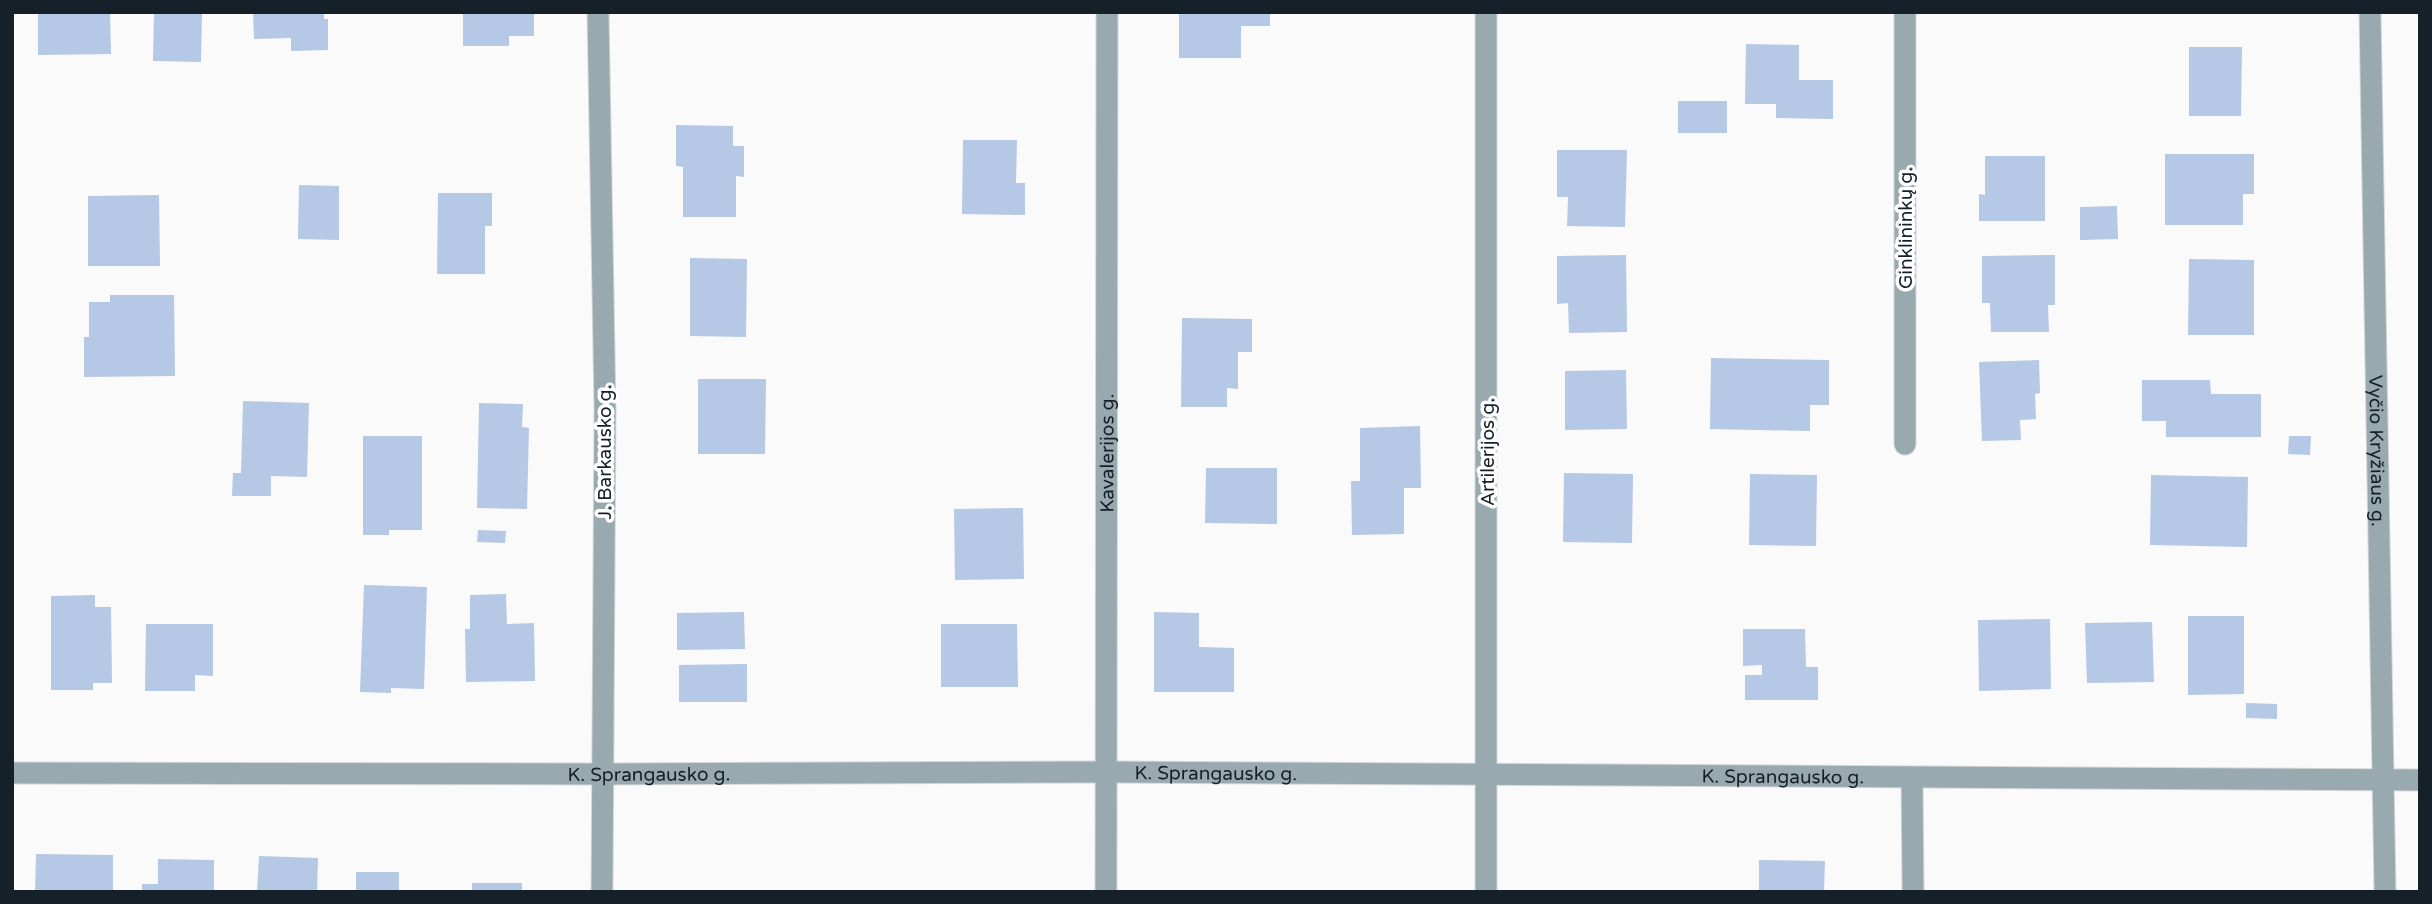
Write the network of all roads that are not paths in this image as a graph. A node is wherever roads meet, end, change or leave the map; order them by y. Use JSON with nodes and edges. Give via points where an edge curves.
{"nodes":[{"id":1,"x":598,"y":12,"type":"edge"},
{"id":2,"x":1107,"y":12,"type":"edge"},
{"id":3,"x":1486,"y":12,"type":"edge"},
{"id":4,"x":1905,"y":12,"type":"edge"},
{"id":5,"x":2371,"y":12,"type":"edge"},
{"id":6,"x":1906,"y":444,"type":"dead end"},
{"id":7,"x":1106,"y":772,"type":"junction"},
{"id":8,"x":12,"y":773,"type":"edge"},
{"id":9,"x":602,"y":774,"type":"junction"},
{"id":10,"x":1488,"y":775,"type":"junction"},
{"id":11,"x":1912,"y":779,"type":"junction"},
{"id":12,"x":2420,"y":780,"type":"edge"},
{"id":13,"x":2385,"y":782,"type":"junction"},
{"id":14,"x":602,"y":892,"type":"edge"},
{"id":15,"x":1106,"y":892,"type":"edge"},
{"id":16,"x":1486,"y":892,"type":"edge"},
{"id":17,"x":1913,"y":892,"type":"edge"},
{"id":18,"x":2385,"y":892,"type":"edge"}],
"edges":[{"from":1,"to":9,"type":"street","name":"J. Barkausko g.","via":[[605,408]]},
{"from":2,"to":7,"type":"street","name":"Kavalerijos g."},
{"from":3,"to":10,"type":"street","name":"Artilerijos g."},
{"from":4,"to":6,"type":"street","name":"Ginklininkų g."},
{"from":5,"to":13,"type":"street","name":"Vyčio Kryžiaus g."},
{"from":7,"to":9,"type":"street","name":"K. Sprangausko g."},
{"from":7,"to":10,"type":"street","name":"K. Sprangausko g."},
{"from":7,"to":15,"type":"street","name":"Kavalerijos g."},
{"from":8,"to":9,"type":"street","name":"K. Sprangausko g."},
{"from":9,"to":14,"type":"street","name":"J. Barkausko g."},
{"from":10,"to":11,"type":"street","name":"K. Sprangausko g."},
{"from":10,"to":16,"type":"street","name":"Artilerijos g."},
{"from":11,"to":13,"type":"street","name":"K. Sprangausko g."},
{"from":11,"to":17,"type":"street"},
{"from":12,"to":13,"type":"street","name":"K. Sprangausko g."},
{"from":13,"to":18,"type":"street","name":"Vyčio Kryžiaus g."}]}
